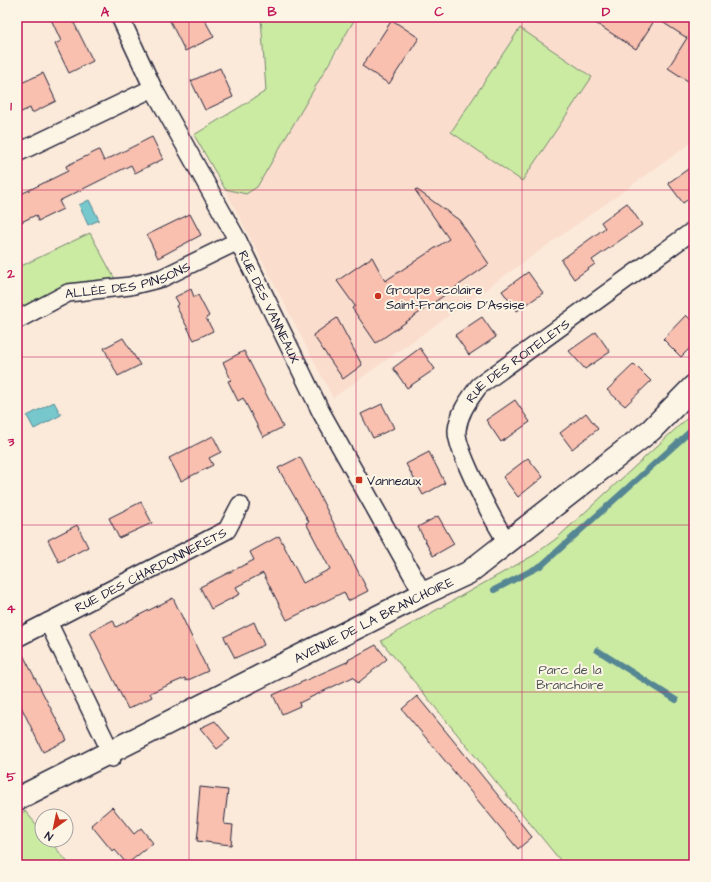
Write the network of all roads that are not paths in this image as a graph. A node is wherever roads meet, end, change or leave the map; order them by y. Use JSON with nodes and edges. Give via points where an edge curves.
{"nodes":[{"id":1,"x":120,"y":17,"type":"edge"},
{"id":2,"x":153,"y":88,"type":"junction"},
{"id":3,"x":17,"y":153,"type":"edge"},
{"id":4,"x":694,"y":230,"type":"edge"},
{"id":5,"x":238,"y":241,"type":"junction"},
{"id":6,"x":17,"y":320,"type":"edge"},
{"id":7,"x":694,"y":386,"type":"edge"},
{"id":8,"x":240,"y":505,"type":"dead end"},
{"id":9,"x":506,"y":542,"type":"junction"},
{"id":10,"x":423,"y":594,"type":"junction"},
{"id":11,"x":48,"y":622,"type":"junction"},
{"id":12,"x":17,"y":638,"type":"edge"},
{"id":13,"x":111,"y":755,"type":"junction"},
{"id":14,"x":17,"y":799,"type":"edge"}],
"edges":[{"from":1,"to":2,"type":"street","name":"RUE DES VANNEAUX"},
{"from":2,"to":3,"type":"street"},
{"from":2,"to":5,"type":"street","name":"RUE DES VANNEAUX"},
{"from":4,"to":9,"type":"street","name":"RUE DES ROITELETS","via":[[478,386],[462,409],[457,431],[462,452]]},
{"from":5,"to":6,"type":"street","name":"ALLÉE DES PINSONS","via":[[162,278],[130,286],[68,293]]},
{"from":5,"to":10,"type":"street","name":"RUE DES VANNEAUX","via":[[321,412]]},
{"from":7,"to":9,"type":"main road","name":"AVENUE DE LA BRANCHOIRE","via":[[651,430]]},
{"from":8,"to":11,"type":"street","name":"RUE DES CHARDONNERETS","via":[[227,530]]},
{"from":9,"to":10,"type":"main road","name":"AVENUE DE LA BRANCHOIRE","via":[[468,573]]},
{"from":10,"to":13,"type":"main road","name":"AVENUE DE LA BRANCHOIRE"},
{"from":11,"to":12,"type":"street","name":"RUE DES CHARDONNERETS"},
{"from":11,"to":13,"type":"street"},
{"from":13,"to":14,"type":"main road","name":"AVENUE DE LA BRANCHOIRE"}]}
